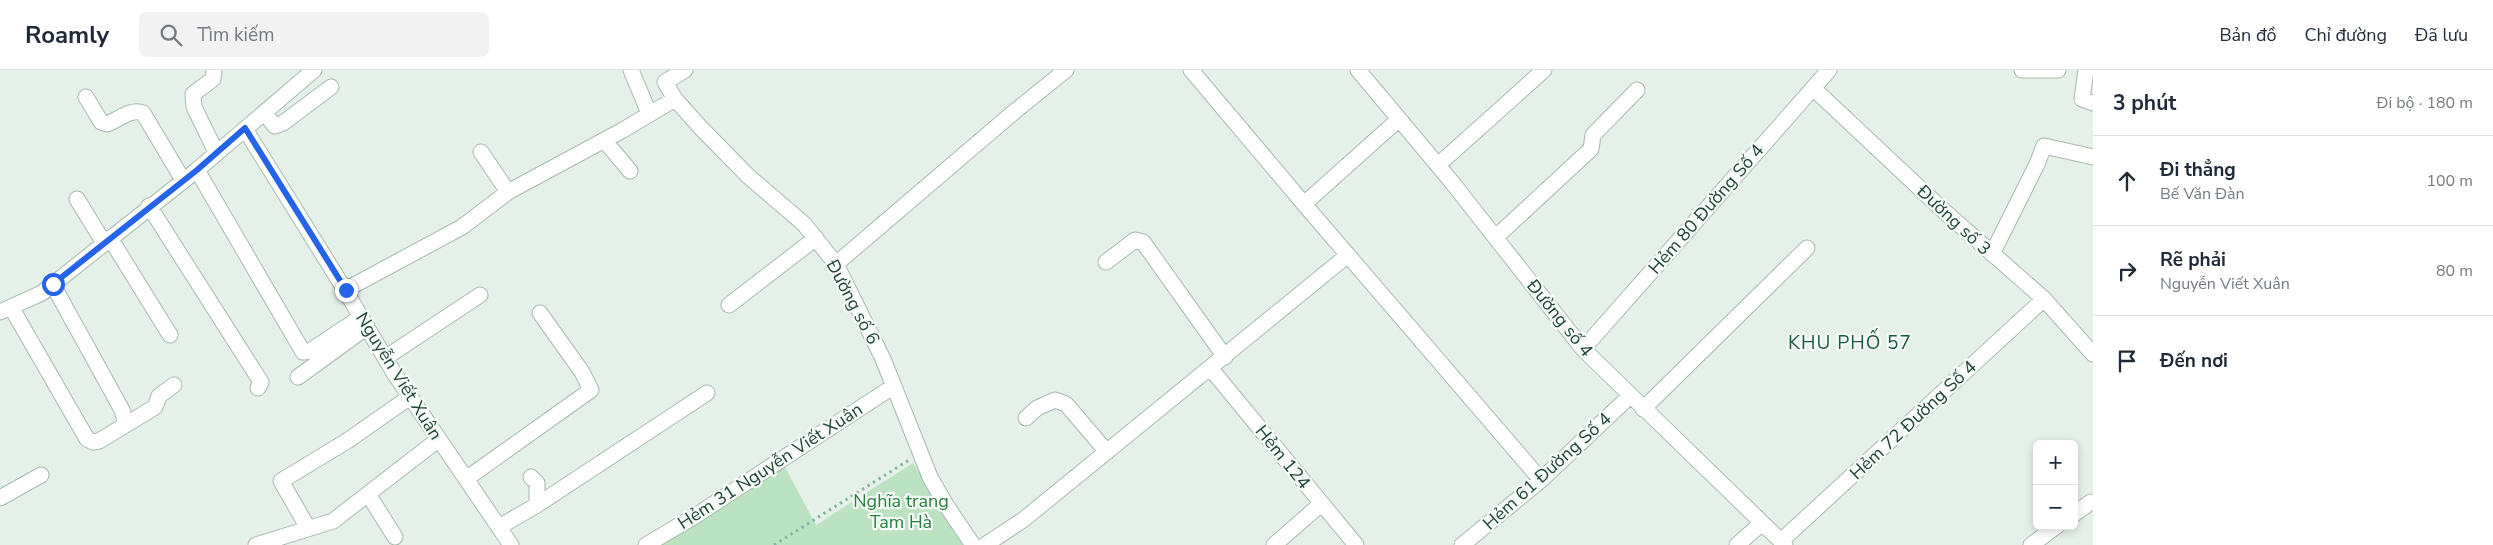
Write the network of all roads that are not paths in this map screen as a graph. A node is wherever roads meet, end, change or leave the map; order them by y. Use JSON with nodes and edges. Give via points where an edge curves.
{"nodes":[{"id":1,"x":214,"y":70,"type":"edge"},
{"id":2,"x":314,"y":70,"type":"edge"},
{"id":3,"x":631,"y":70,"type":"edge"},
{"id":4,"x":685,"y":70,"type":"edge"},
{"id":5,"x":1066,"y":70,"type":"edge"},
{"id":6,"x":1191,"y":70,"type":"edge"},
{"id":7,"x":1358,"y":70,"type":"edge"},
{"id":8,"x":1544,"y":70,"type":"edge"},
{"id":9,"x":1829,"y":70,"type":"edge"},
{"id":10,"x":2022,"y":70,"type":"edge"},
{"id":11,"x":2058,"y":70,"type":"edge"},
{"id":12,"x":2086,"y":70,"type":"edge"},
{"id":13,"x":331,"y":87,"type":"dead end"},
{"id":14,"x":1813,"y":88,"type":"junction"},
{"id":15,"x":1637,"y":90,"type":"dead end"},
{"id":16,"x":86,"y":97,"type":"dead end"},
{"id":17,"x":675,"y":99,"type":"junction"},
{"id":18,"x":2093,"y":103,"type":"edge"},
{"id":19,"x":264,"y":113,"type":"junction"},
{"id":20,"x":649,"y":113,"type":"junction"},
{"id":21,"x":1398,"y":120,"type":"junction"},
{"id":22,"x":245,"y":128,"type":"junction"},
{"id":23,"x":604,"y":140,"type":"junction"},
{"id":24,"x":216,"y":152,"type":"junction"},
{"id":25,"x":481,"y":152,"type":"dead end"},
{"id":26,"x":2093,"y":157,"type":"edge"},
{"id":27,"x":1438,"y":165,"type":"junction"},
{"id":28,"x":197,"y":170,"type":"junction"},
{"id":29,"x":630,"y":171,"type":"dead end"},
{"id":30,"x":183,"y":180,"type":"junction"},
{"id":31,"x":508,"y":192,"type":"junction"},
{"id":32,"x":78,"y":199,"type":"dead end"},
{"id":33,"x":1304,"y":204,"type":"junction"},
{"id":34,"x":149,"y":206,"type":"junction"},
{"id":35,"x":1496,"y":237,"type":"junction"},
{"id":36,"x":816,"y":238,"type":"junction"},
{"id":37,"x":107,"y":240,"type":"junction"},
{"id":38,"x":1807,"y":248,"type":"dead end"},
{"id":39,"x":1992,"y":254,"type":"junction"},
{"id":40,"x":1348,"y":255,"type":"junction"},
{"id":41,"x":1106,"y":262,"type":"dead end"},
{"id":42,"x":836,"y":264,"type":"junction"},
{"id":43,"x":53,"y":284,"type":"junction"},
{"id":44,"x":346,"y":290,"type":"junction"},
{"id":45,"x":480,"y":295,"type":"dead end"},
{"id":46,"x":2044,"y":299,"type":"junction"},
{"id":47,"x":729,"y":305,"type":"dead end"},
{"id":48,"x":5,"y":310,"type":"edge"},
{"id":49,"x":540,"y":313,"type":"dead end"},
{"id":50,"x":364,"y":322,"type":"junction"},
{"id":51,"x":170,"y":335,"type":"dead end"},
{"id":52,"x":1583,"y":349,"type":"junction"},
{"id":53,"x":2093,"y":354,"type":"edge"},
{"id":54,"x":1225,"y":357,"type":"junction"},
{"id":55,"x":385,"y":358,"type":"junction"},
{"id":56,"x":1210,"y":369,"type":"junction"},
{"id":57,"x":298,"y":377,"type":"dead end"},
{"id":58,"x":174,"y":385,"type":"dead end"},
{"id":59,"x":894,"y":386,"type":"junction"},
{"id":60,"x":258,"y":388,"type":"dead end"},
{"id":61,"x":707,"y":393,"type":"dead end"},
{"id":62,"x":1630,"y":396,"type":"junction"},
{"id":63,"x":410,"y":397,"type":"junction"},
{"id":64,"x":1644,"y":409,"type":"junction"},
{"id":65,"x":1026,"y":418,"type":"dead end"},
{"id":66,"x":126,"y":424,"type":"junction"},
{"id":67,"x":439,"y":439,"type":"junction"},
{"id":68,"x":1107,"y":452,"type":"junction"},
{"id":69,"x":41,"y":476,"type":"dead end"},
{"id":70,"x":531,"y":476,"type":"dead end"},
{"id":71,"x":466,"y":479,"type":"junction"},
{"id":72,"x":1541,"y":480,"type":"junction"},
{"id":73,"x":368,"y":494,"type":"junction"},
{"id":74,"x":0,"y":498,"type":"edge"},
{"id":75,"x":2091,"y":502,"type":"dead end"},
{"id":76,"x":1321,"y":504,"type":"junction"},
{"id":77,"x":538,"y":505,"type":"junction"},
{"id":78,"x":2078,"y":511,"type":"edge"},
{"id":79,"x":1762,"y":523,"type":"junction"},
{"id":80,"x":499,"y":527,"type":"junction"},
{"id":81,"x":308,"y":528,"type":"junction"},
{"id":82,"x":2052,"y":530,"type":"edge"},
{"id":83,"x":395,"y":537,"type":"dead end"},
{"id":84,"x":1783,"y":543,"type":"edge"},
{"id":85,"x":256,"y":545,"type":"edge"},
{"id":86,"x":511,"y":545,"type":"edge"},
{"id":87,"x":646,"y":545,"type":"edge"},
{"id":88,"x":973,"y":545,"type":"edge"},
{"id":89,"x":985,"y":545,"type":"edge"},
{"id":90,"x":1274,"y":545,"type":"edge"},
{"id":91,"x":1356,"y":545,"type":"edge"},
{"id":92,"x":1462,"y":545,"type":"edge"},
{"id":93,"x":1737,"y":545,"type":"edge"},
{"id":94,"x":2031,"y":545,"type":"edge"}],
"edges":[{"from":1,"to":24,"type":"street","via":[[212,79],[193,94],[194,107]]},
{"from":2,"to":19,"type":"street"},
{"from":3,"to":20,"type":"street"},
{"from":4,"to":17,"type":"street","via":[[665,82]]},
{"from":5,"to":42,"type":"street"},
{"from":6,"to":33,"type":"street"},
{"from":7,"to":21,"type":"street","name":"Đường số 4"},
{"from":8,"to":27,"type":"street"},
{"from":9,"to":14,"type":"street","name":"Hẻm 80 Đường Số 4"},
{"from":10,"to":11,"type":"street"},
{"from":12,"to":18,"type":"street","via":[[2082,99]]},
{"from":13,"to":19,"type":"street","via":[[283,123],[275,126]]},
{"from":14,"to":39,"type":"street","name":"Đường số 3"},
{"from":14,"to":52,"type":"street","name":"Hẻm 80 Đường Số 4"},
{"from":15,"to":35,"type":"street","via":[[1593,134],[1591,149]]},
{"from":16,"to":30,"type":"street","via":[[101,122],[107,124],[129,114],[143,112]]},
{"from":17,"to":20,"type":"street"},
{"from":17,"to":36,"type":"street","name":"Đường số 6","via":[[748,176]]},
{"from":19,"to":22,"type":"street"},
{"from":20,"to":23,"type":"street"},
{"from":21,"to":27,"type":"street","name":"Đường số 4"},
{"from":21,"to":33,"type":"street"},
{"from":22,"to":24,"type":"street"},
{"from":22,"to":44,"type":"street","name":"Nguyễn Viết Xuân"},
{"from":23,"to":29,"type":"street"},
{"from":23,"to":31,"type":"street"},
{"from":24,"to":28,"type":"street"},
{"from":25,"to":31,"type":"street"},
{"from":26,"to":39,"type":"street","via":[[2044,146]]},
{"from":27,"to":35,"type":"street","name":"Đường số 4"},
{"from":28,"to":30,"type":"street"},
{"from":28,"to":50,"type":"street","via":[[302,352],[310,351]]},
{"from":30,"to":34,"type":"street"},
{"from":31,"to":44,"type":"street","via":[[462,227]]},
{"from":32,"to":37,"type":"street"},
{"from":33,"to":40,"type":"street"},
{"from":34,"to":37,"type":"street"},
{"from":34,"to":60,"type":"street","via":[[261,382]]},
{"from":35,"to":52,"type":"street","name":"Đường số 4"},
{"from":36,"to":42,"type":"street","name":"Đường số 6"},
{"from":36,"to":47,"type":"street"},
{"from":37,"to":43,"type":"street"},
{"from":37,"to":51,"type":"street"},
{"from":38,"to":64,"type":"street"},
{"from":39,"to":46,"type":"street","name":"Đường số 3"},
{"from":40,"to":54,"type":"street"},
{"from":40,"to":72,"type":"street"},
{"from":41,"to":54,"type":"street","via":[[1135,240],[1143,242]]},
{"from":42,"to":59,"type":"street","name":"Đường số 6"},
{"from":43,"to":48,"type":"street","via":[[42,293]]},
{"from":43,"to":66,"type":"street","via":[[122,410]]},
{"from":44,"to":50,"type":"street","name":"Nguyễn Viết Xuân"},
{"from":45,"to":55,"type":"street"},
{"from":46,"to":53,"type":"street","name":"Đường số 3"},
{"from":46,"to":84,"type":"street","name":"Hẻm 72 Đường Số 4"},
{"from":48,"to":66,"type":"street","via":[[87,439],[99,441]]},
{"from":49,"to":71,"type":"street","via":[[592,390]]},
{"from":50,"to":55,"type":"street","name":"Nguyễn Viết Xuân"},
{"from":50,"to":57,"type":"street"},
{"from":52,"to":62,"type":"street","name":"Đường số 4"},
{"from":54,"to":56,"type":"street"},
{"from":55,"to":63,"type":"street","name":"Nguyễn Viết Xuân"},
{"from":56,"to":68,"type":"street"},
{"from":56,"to":76,"type":"street","name":"Hẻm 124"},
{"from":58,"to":66,"type":"street","via":[[159,396],[154,407]]},
{"from":59,"to":87,"type":"street","name":"Hẻm 31 Nguyễn Viết Xuân"},
{"from":59,"to":88,"type":"street","name":"Đường số 6","via":[[930,477]]},
{"from":61,"to":77,"type":"street"},
{"from":62,"to":64,"type":"street","name":"Đường số 4"},
{"from":62,"to":72,"type":"street","name":"Hẻm 61 Đường Số 4"},
{"from":63,"to":67,"type":"street","name":"Nguyễn Viết Xuân"},
{"from":63,"to":81,"type":"street","via":[[347,441],[281,480]]},
{"from":64,"to":79,"type":"street","name":"Đường số 4"},
{"from":65,"to":68,"type":"street","via":[[1037,408],[1055,400],[1066,404]]},
{"from":67,"to":71,"type":"street","name":"Nguyễn Viết Xuân"},
{"from":67,"to":73,"type":"street"},
{"from":68,"to":89,"type":"street","via":[[1023,520]]},
{"from":69,"to":74,"type":"street"},
{"from":70,"to":77,"type":"street","via":[[537,483]]},
{"from":71,"to":80,"type":"street","name":"Nguyễn Viết Xuân"},
{"from":72,"to":92,"type":"street","name":"Hẻm 61 Đường Số 4"},
{"from":73,"to":81,"type":"street","via":[[333,521]]},
{"from":73,"to":83,"type":"street"},
{"from":75,"to":78,"type":"street"},
{"from":76,"to":90,"type":"street"},
{"from":76,"to":91,"type":"street","name":"Hẻm 124"},
{"from":77,"to":80,"type":"street"},
{"from":79,"to":84,"type":"street","name":"Đường số 4"},
{"from":79,"to":93,"type":"street"},
{"from":80,"to":86,"type":"street","name":"Nguyễn Viết Xuân"},
{"from":81,"to":85,"type":"street"},
{"from":82,"to":94,"type":"street"}]}
